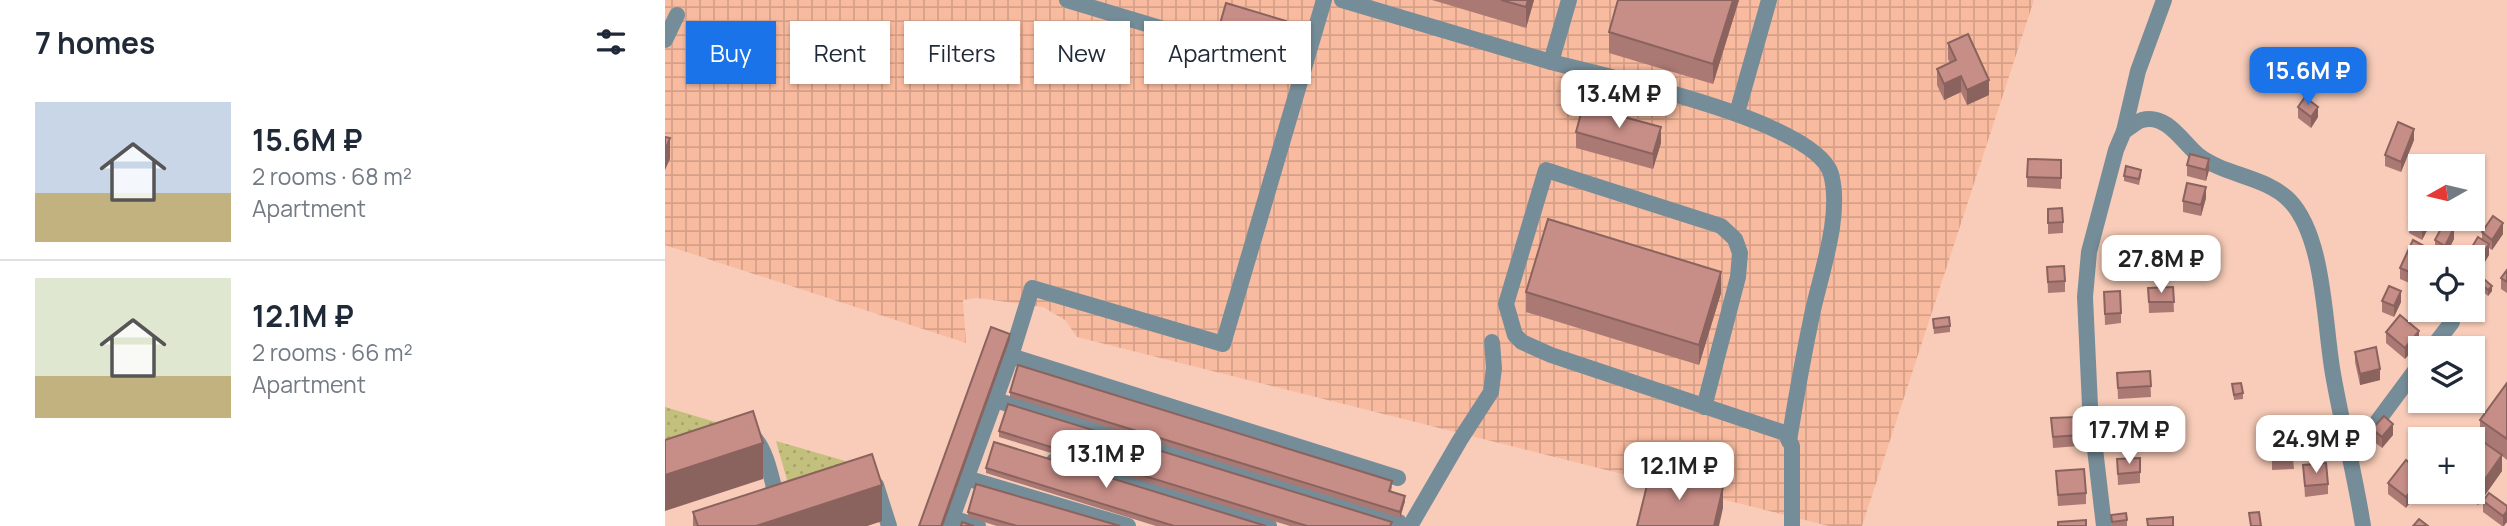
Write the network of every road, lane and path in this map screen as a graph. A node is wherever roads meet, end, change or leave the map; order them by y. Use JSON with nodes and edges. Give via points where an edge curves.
{"nodes":[{"id":1,"x":1067,"y":0,"type":"edge"},
{"id":2,"x":1324,"y":0,"type":"edge"},
{"id":3,"x":1342,"y":0,"type":"edge"},
{"id":4,"x":1569,"y":0,"type":"edge"},
{"id":5,"x":1769,"y":0,"type":"edge"},
{"id":6,"x":2164,"y":0,"type":"edge"},
{"id":7,"x":677,"y":15,"type":"dead end"},
{"id":8,"x":1144,"y":23,"type":"edge"},
{"id":9,"x":665,"y":40,"type":"edge"},
{"id":10,"x":1551,"y":62,"type":"junction"},
{"id":11,"x":1737,"y":113,"type":"junction"},
{"id":12,"x":2124,"y":131,"type":"junction"},
{"id":13,"x":2452,"y":322,"type":"dead end"},
{"id":14,"x":2441,"y":336,"type":"edge"},
{"id":15,"x":1492,"y":342,"type":"dead end"},
{"id":16,"x":1011,"y":356,"type":"junction"},
{"id":17,"x":2408,"y":380,"type":"edge"},
{"id":18,"x":995,"y":400,"type":"junction"},
{"id":19,"x":1704,"y":407,"type":"junction"},
{"id":20,"x":740,"y":433,"type":"edge"},
{"id":21,"x":1789,"y":441,"type":"junction"},
{"id":22,"x":1033,"y":454,"type":"edge"},
{"id":23,"x":2351,"y":457,"type":"junction"},
{"id":24,"x":862,"y":475,"type":"edge"},
{"id":25,"x":966,"y":478,"type":"junction"},
{"id":26,"x":1398,"y":478,"type":"dead end"},
{"id":27,"x":778,"y":503,"type":"edge"},
{"id":28,"x":950,"y":522,"type":"edge"},
{"id":29,"x":1404,"y":524,"type":"edge"},
{"id":30,"x":889,"y":526,"type":"edge"},
{"id":31,"x":978,"y":526,"type":"edge"},
{"id":32,"x":1128,"y":526,"type":"edge"},
{"id":33,"x":1269,"y":526,"type":"edge"},
{"id":34,"x":1792,"y":526,"type":"edge"},
{"id":35,"x":2104,"y":526,"type":"edge"},
{"id":36,"x":2364,"y":526,"type":"edge"}],
"edges":[{"from":1,"to":8,"type":"street"},
{"from":2,"to":16,"type":"street","via":[[1223,344],[1032,288]]},
{"from":3,"to":10,"type":"street"},
{"from":4,"to":10,"type":"street"},
{"from":5,"to":11,"type":"street"},
{"from":6,"to":12,"type":"street","via":[[2138,71]]},
{"from":7,"to":9,"type":"street"},
{"from":10,"to":11,"type":"street"},
{"from":11,"to":21,"type":"street","via":[[1805,143],[1831,173],[1831,228]]},
{"from":12,"to":23,"type":"street","via":[[2140,120],[2159,122],[2180,135],[2199,156],[2289,199],[2307,225],[2316,258],[2332,372]]},
{"from":12,"to":35,"type":"street","via":[[2088,252],[2085,297],[2090,406]]},
{"from":13,"to":14,"type":"street"},
{"from":15,"to":29,"type":"street","via":[[1491,393]]},
{"from":16,"to":18,"type":"street"},
{"from":16,"to":26,"type":"street"},
{"from":17,"to":23,"type":"street"},
{"from":18,"to":25,"type":"street","via":[[987,440]]},
{"from":18,"to":29,"type":"street"},
{"from":19,"to":19,"type":"street","via":[[1738,277],[1740,253],[1735,239],[1721,226],[1546,170],[1506,304],[1514,335],[1551,355]]},
{"from":19,"to":21,"type":"street","via":[[1785,433]]},
{"from":20,"to":27,"type":"street","via":[[758,441]]},
{"from":21,"to":34,"type":"street"},
{"from":22,"to":33,"type":"street"},
{"from":23,"to":36,"type":"street"},
{"from":24,"to":30,"type":"street","via":[[874,479]]},
{"from":25,"to":28,"type":"street"},
{"from":25,"to":32,"type":"street"},
{"from":28,"to":31,"type":"street"}]}
